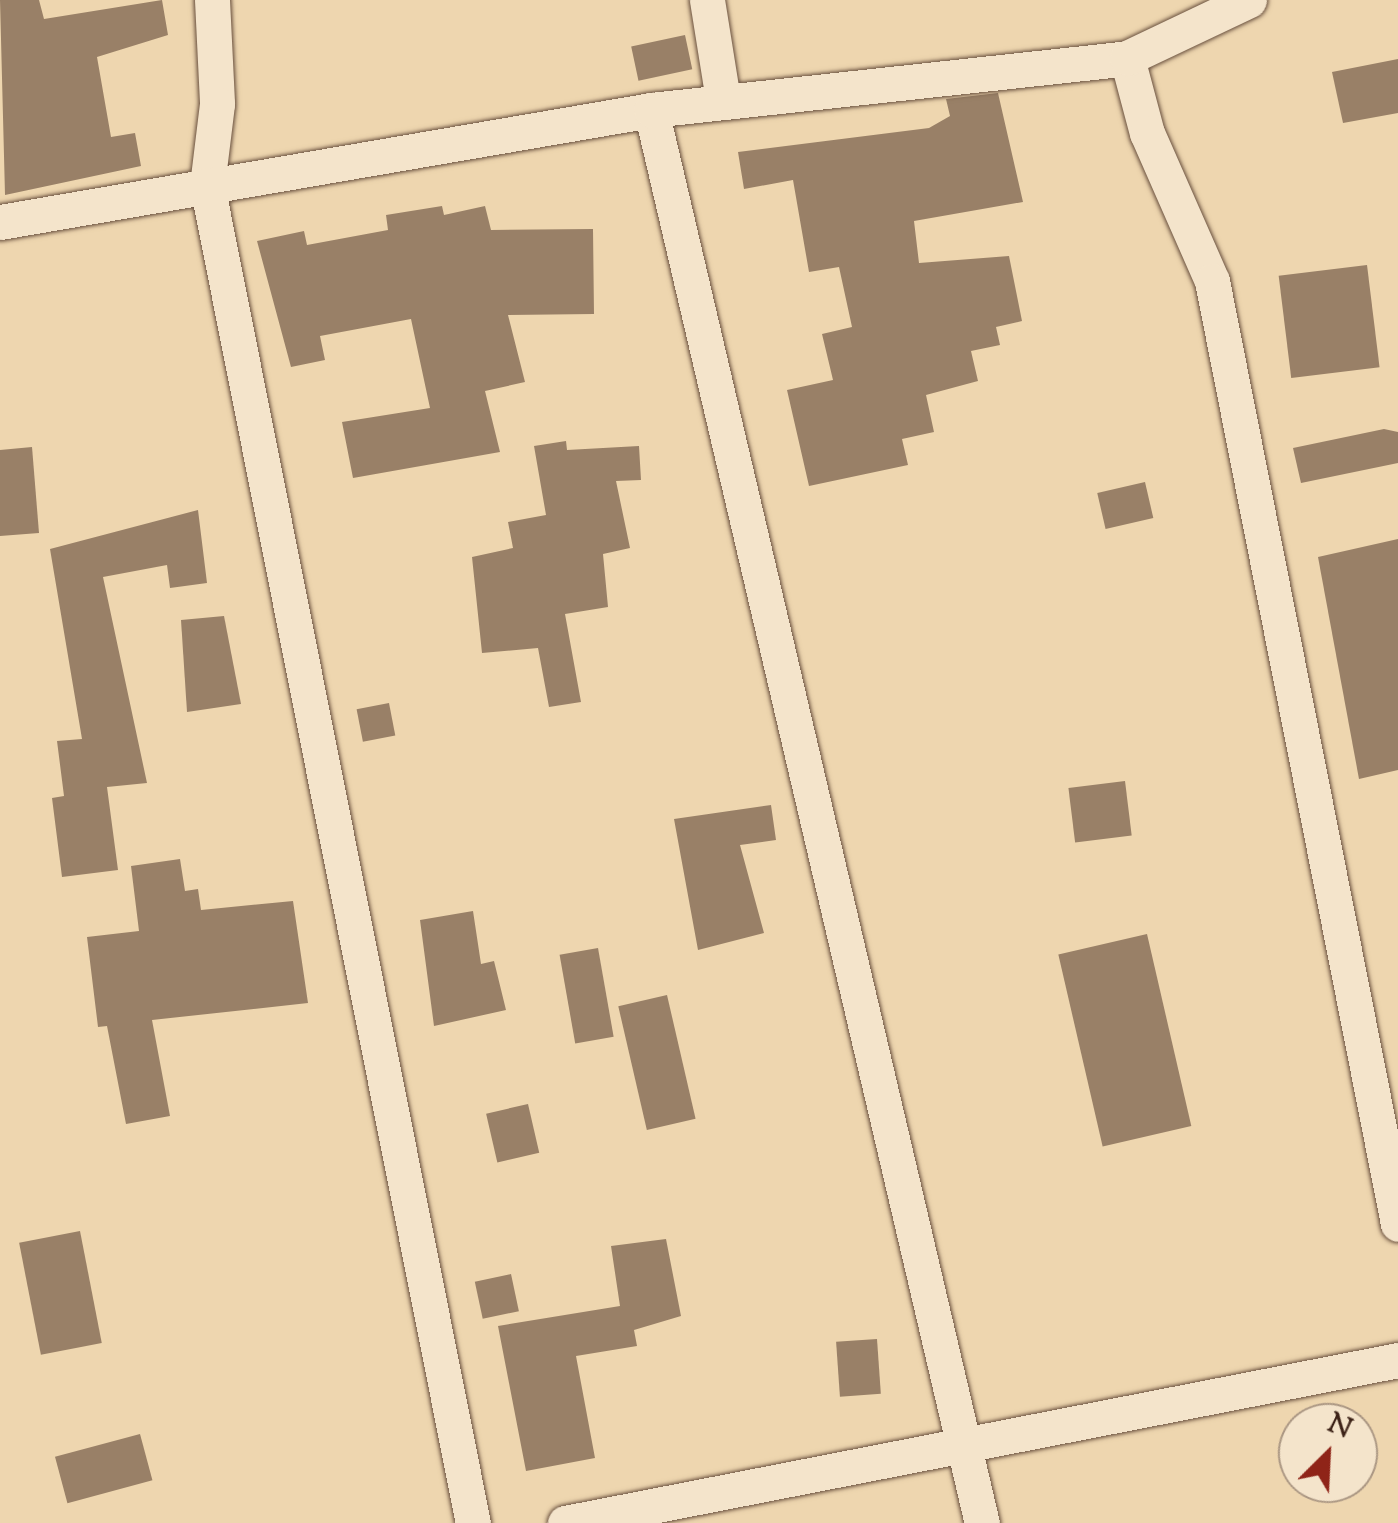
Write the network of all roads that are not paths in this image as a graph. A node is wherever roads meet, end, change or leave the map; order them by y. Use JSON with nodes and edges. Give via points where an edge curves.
{"nodes":[{"id":1,"x":212,"y":0,"type":"edge"},
{"id":2,"x":707,"y":0,"type":"edge"},
{"id":3,"x":1249,"y":0,"type":"edge"},
{"id":4,"x":1127,"y":58,"type":"junction"},
{"id":5,"x":723,"y":100,"type":"junction"},
{"id":6,"x":651,"y":110,"type":"junction"},
{"id":7,"x":207,"y":184,"type":"junction"},
{"id":8,"x":0,"y":222,"type":"edge"},
{"id":9,"x":1398,"y":1224,"type":"edge"},
{"id":10,"x":1398,"y":1360,"type":"edge"},
{"id":11,"x":966,"y":1444,"type":"junction"},
{"id":12,"x":473,"y":1523,"type":"edge"},
{"id":13,"x":565,"y":1523,"type":"edge"},
{"id":14,"x":982,"y":1523,"type":"edge"}],
"edges":[{"from":1,"to":7,"type":"street","via":[[217,104]]},
{"from":2,"to":5,"type":"street"},
{"from":3,"to":4,"type":"street"},
{"from":4,"to":5,"type":"street"},
{"from":4,"to":9,"type":"street","via":[[1148,134],[1212,281]]},
{"from":5,"to":6,"type":"street"},
{"from":6,"to":7,"type":"street"},
{"from":6,"to":11,"type":"street"},
{"from":7,"to":8,"type":"street"},
{"from":7,"to":12,"type":"street"},
{"from":10,"to":11,"type":"street"},
{"from":11,"to":13,"type":"street"},
{"from":11,"to":14,"type":"street"}]}
